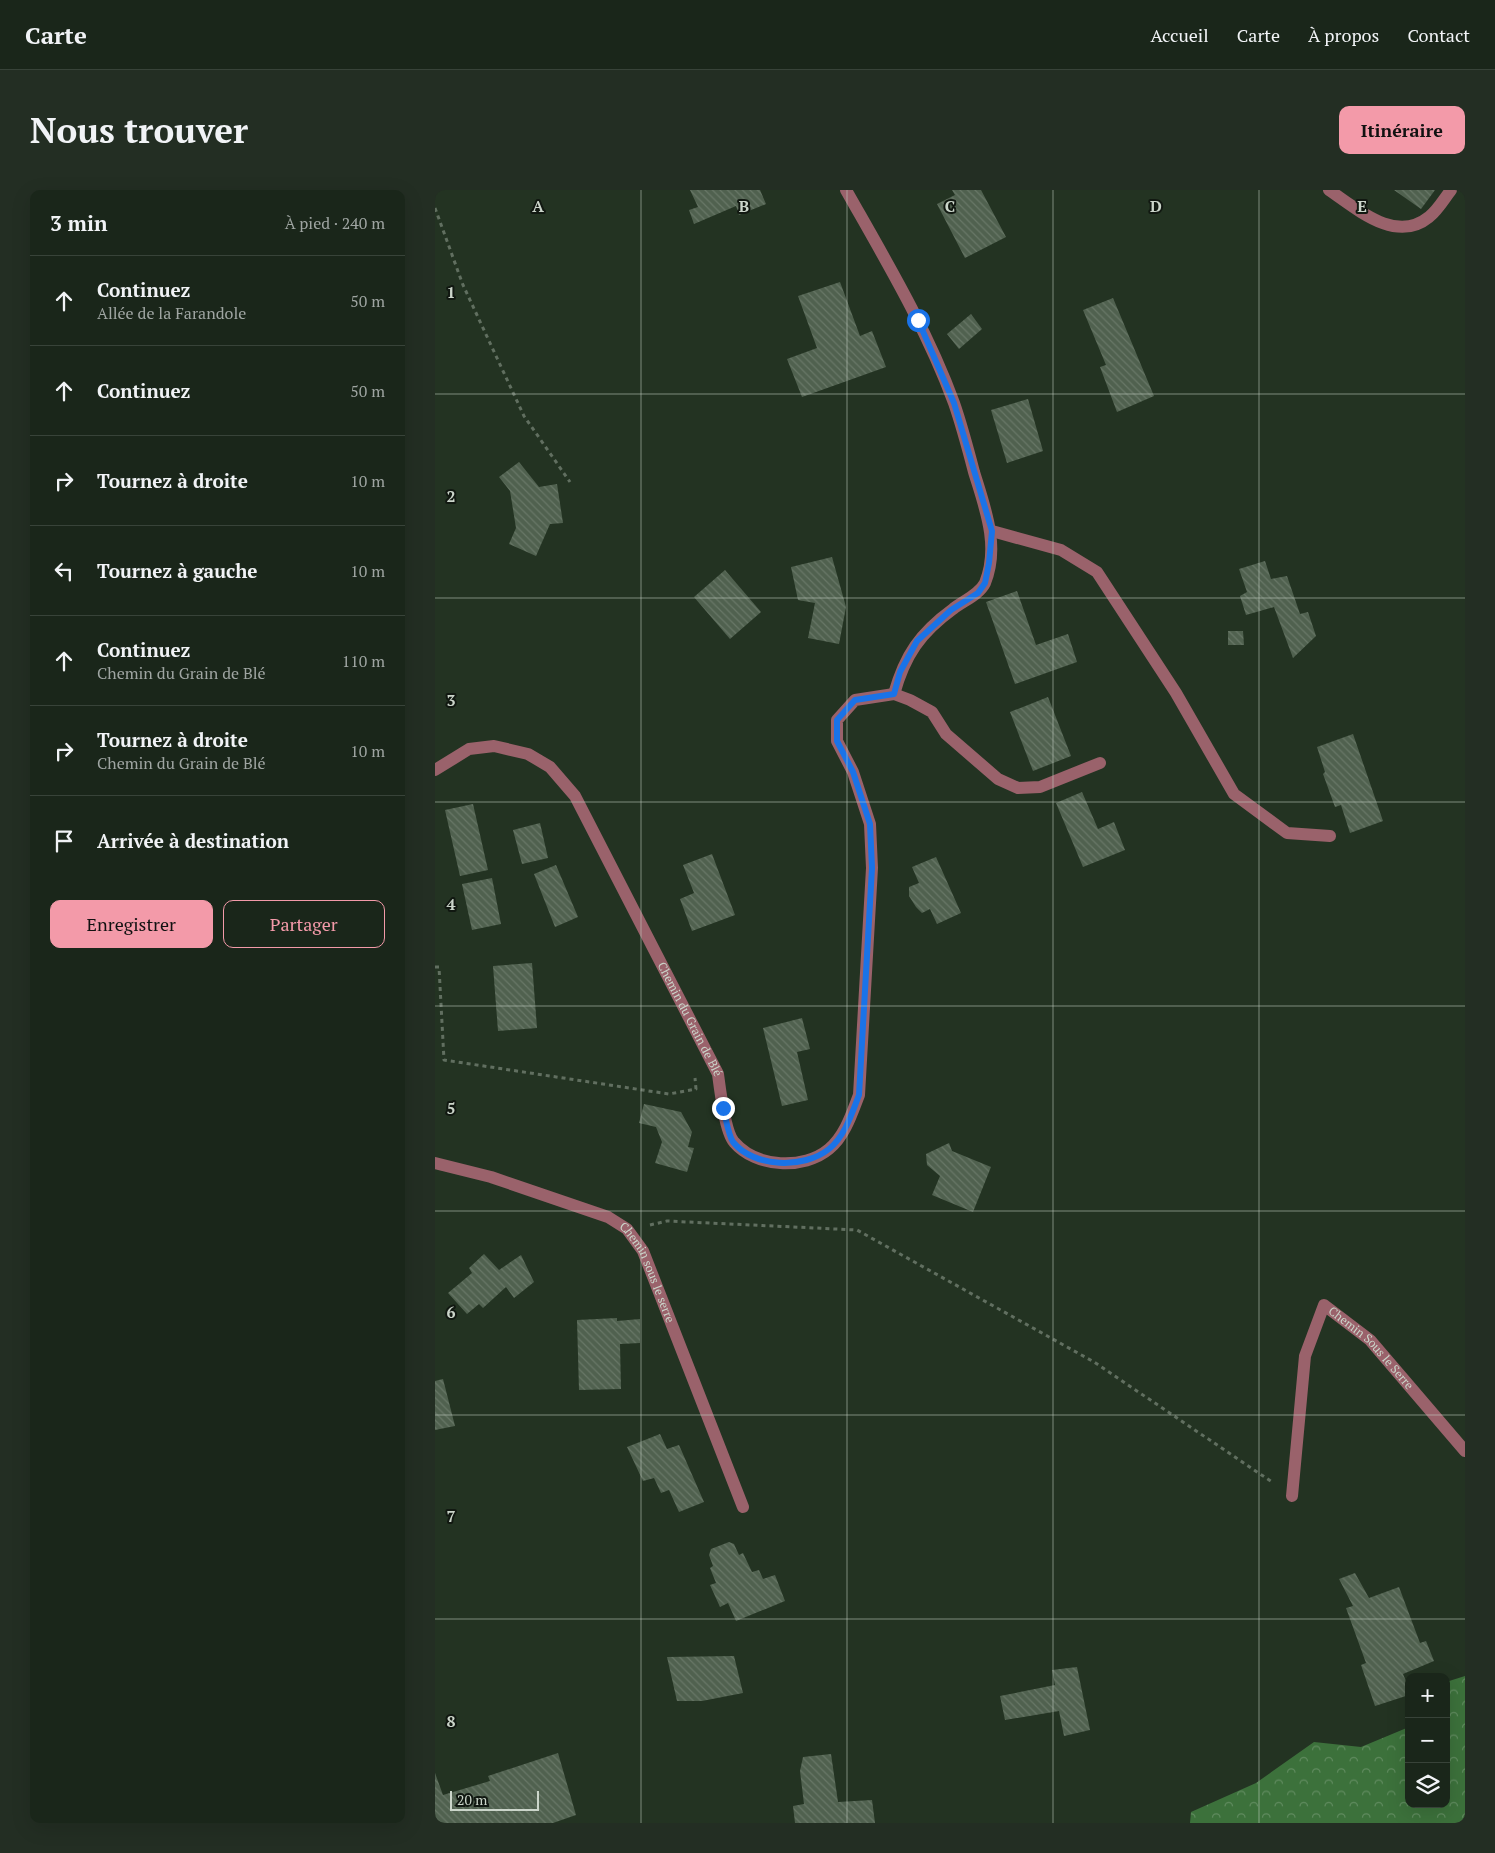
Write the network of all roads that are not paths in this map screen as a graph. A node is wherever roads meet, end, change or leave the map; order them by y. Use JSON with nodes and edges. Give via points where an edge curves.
{"nodes":[{"id":1,"x":847,"y":190,"type":"edge"},
{"id":2,"x":1329,"y":190,"type":"edge"},
{"id":3,"x":1451,"y":190,"type":"edge"},
{"id":4,"x":992,"y":531,"type":"junction"},
{"id":5,"x":894,"y":694,"type":"junction"},
{"id":6,"x":1100,"y":763,"type":"dead end"},
{"id":7,"x":435,"y":770,"type":"edge"},
{"id":8,"x":1330,"y":836,"type":"dead end"},
{"id":9,"x":435,"y":1163,"type":"edge"},
{"id":10,"x":1465,"y":1451,"type":"edge"},
{"id":11,"x":1292,"y":1496,"type":"road end"},
{"id":12,"x":743,"y":1507,"type":"dead end"}],
"edges":[{"from":1,"to":4,"type":"street","via":[[918,320],[954,403]]},
{"from":2,"to":3,"type":"street","via":[[1373,220],[1397,228],[1418,224],[1430,216]]},
{"from":4,"to":5,"type":"street","via":[[985,583],[978,593],[951,610],[917,641],[900,672]]},
{"from":4,"to":8,"type":"street","via":[[1061,550],[1097,572],[1176,693],[1234,794],[1287,833]]},
{"from":5,"to":6,"type":"street","via":[[932,712],[946,734],[997,779],[1018,788],[1040,787]]},
{"from":5,"to":7,"type":"street","name":"Chemin du Grain de Blé","via":[[855,700],[837,720],[837,741],[853,772],[870,824],[872,868],[859,1095],[848,1125],[829,1149],[803,1161],[777,1164],[753,1156],[733,1141],[723,1108],[718,1074],[575,796],[550,767],[528,754],[494,746],[469,749]]},
{"from":9,"to":12,"type":"street","name":"Chemin sous le serre","via":[[491,1177],[608,1217],[627,1229],[645,1256]]},
{"from":10,"to":11,"type":"street","name":"Chemin Sous le Serre","via":[[1370,1340],[1324,1305],[1305,1356]]}]}
